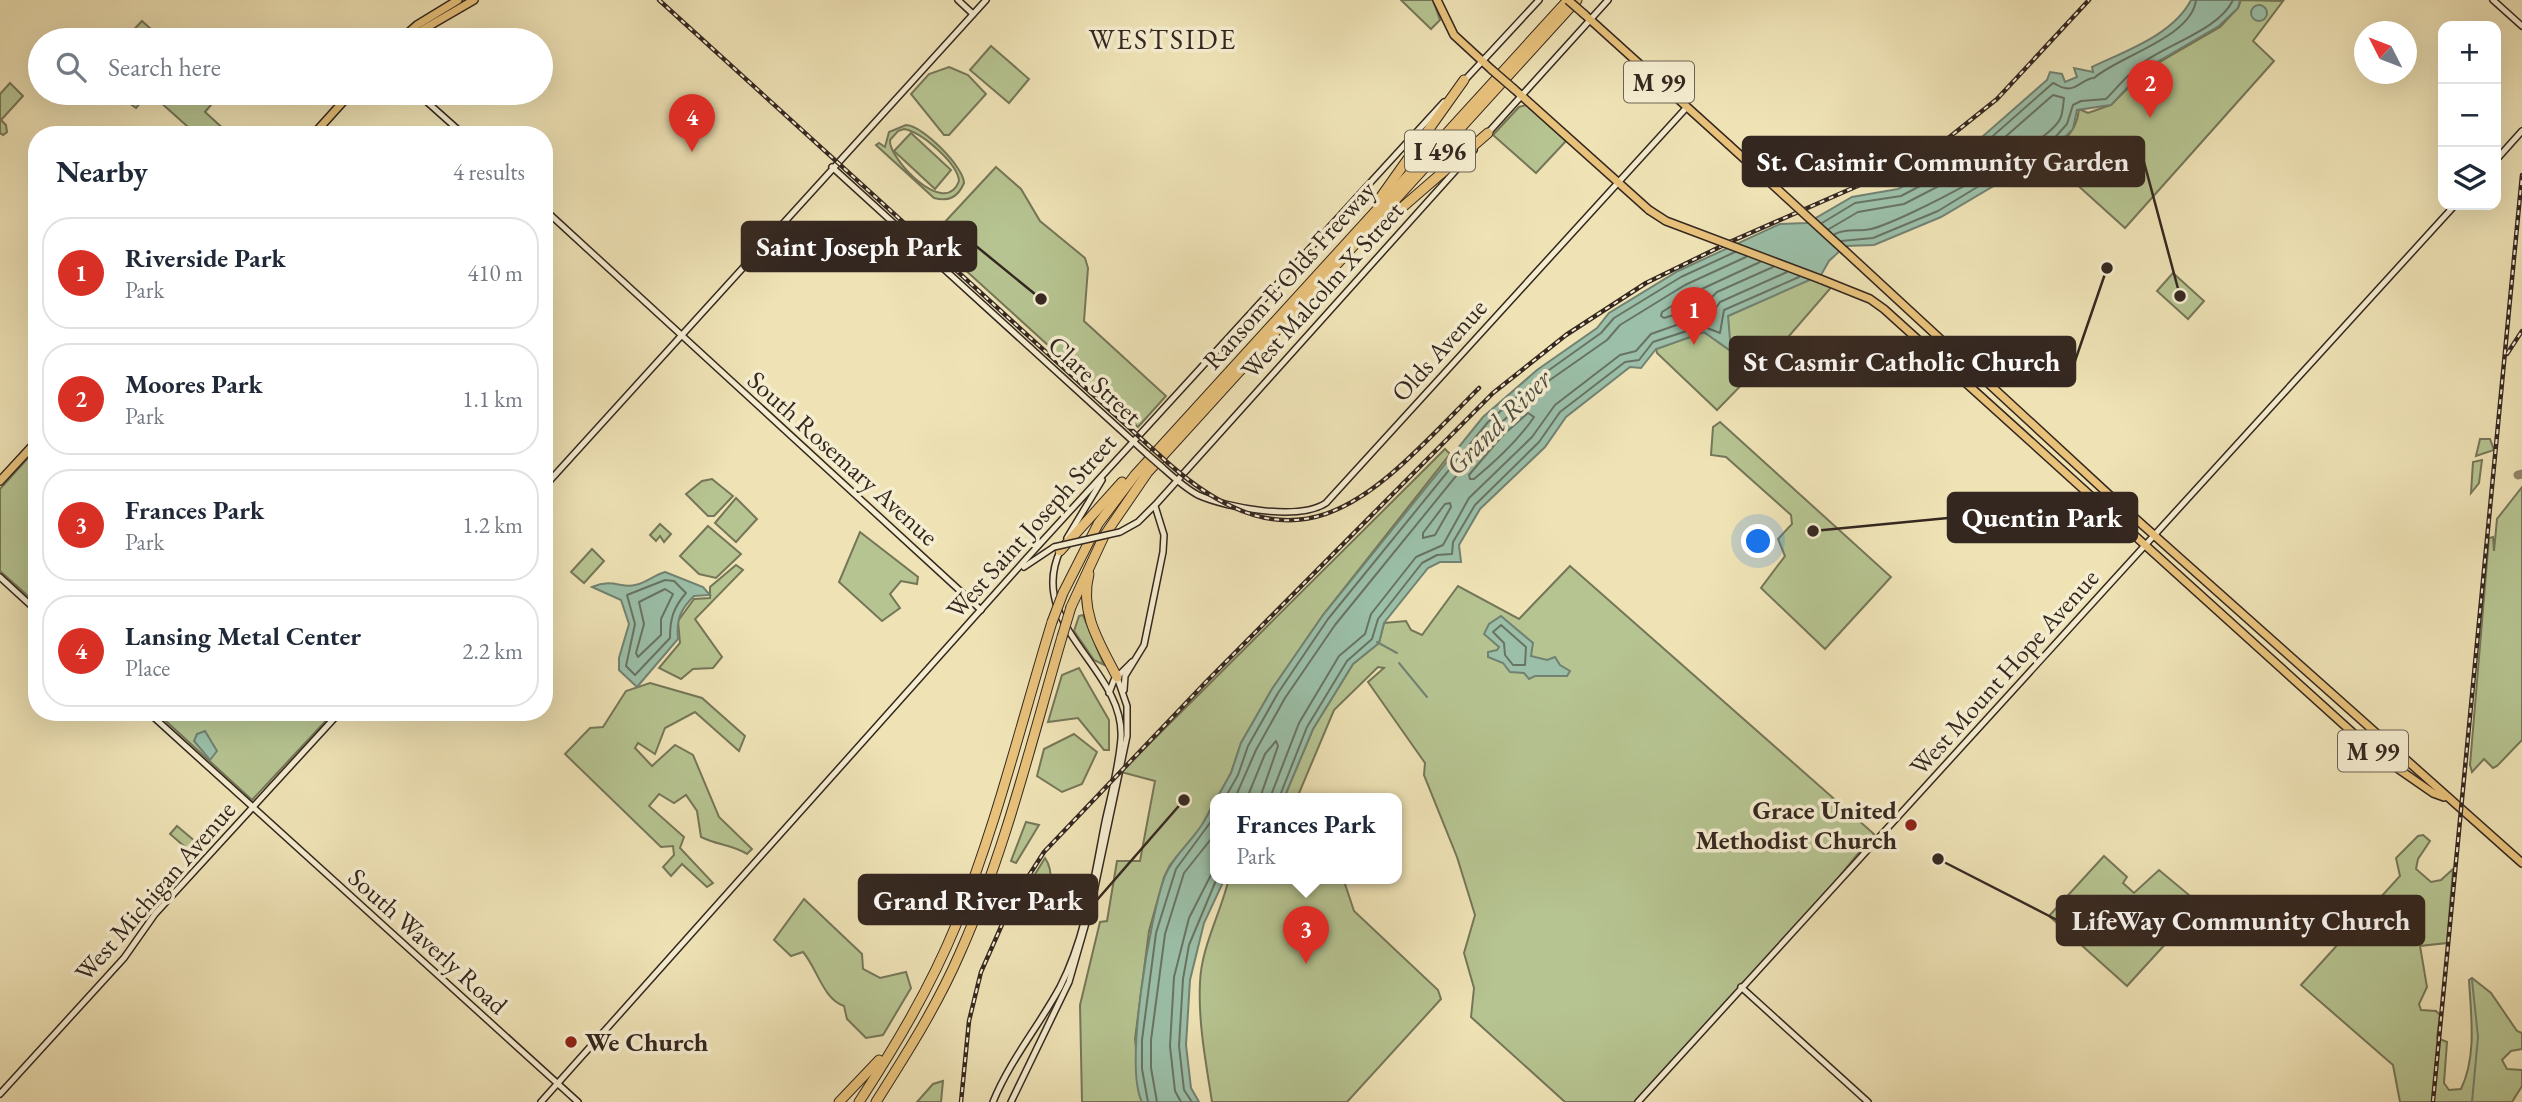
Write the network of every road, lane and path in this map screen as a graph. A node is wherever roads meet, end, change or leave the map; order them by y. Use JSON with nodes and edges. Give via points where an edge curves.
{"nodes":[{"id":1,"x":458,"y":0,"type":"edge"},
{"id":2,"x":474,"y":0,"type":"edge"},
{"id":3,"x":958,"y":0,"type":"edge"},
{"id":4,"x":986,"y":0,"type":"edge"},
{"id":5,"x":1437,"y":0,"type":"edge"},
{"id":6,"x":1539,"y":0,"type":"edge"},
{"id":7,"x":1566,"y":0,"type":"edge"},
{"id":8,"x":1579,"y":0,"type":"edge"},
{"id":9,"x":1608,"y":0,"type":"edge"},
{"id":10,"x":2493,"y":0,"type":"edge"},
{"id":11,"x":973,"y":14,"type":"junction"},
{"id":12,"x":1587,"y":16,"type":"junction"},
{"id":13,"x":2522,"y":26,"type":"edge"},
{"id":14,"x":414,"y":28,"type":"edge"},
{"id":15,"x":424,"y":28,"type":"edge"},
{"id":16,"x":1483,"y":61,"type":"junction"},
{"id":17,"x":1464,"y":80,"type":"junction"},
{"id":18,"x":1522,"y":96,"type":"junction"},
{"id":19,"x":340,"y":105,"type":"edge"},
{"id":20,"x":430,"y":105,"type":"edge"},
{"id":21,"x":1687,"y":107,"type":"junction"},
{"id":22,"x":321,"y":126,"type":"edge"},
{"id":23,"x":454,"y":126,"type":"edge"},
{"id":24,"x":2522,"y":131,"type":"edge"},
{"id":25,"x":1488,"y":133,"type":"junction"},
{"id":26,"x":2501,"y":154,"type":"edge"},
{"id":27,"x":832,"y":167,"type":"junction"},
{"id":28,"x":1618,"y":181,"type":"junction"},
{"id":29,"x":2450,"y":210,"type":"edge"},
{"id":30,"x":553,"y":217,"type":"edge"},
{"id":31,"x":1316,"y":277,"type":"junction"},
{"id":32,"x":1304,"y":300,"type":"junction"},
{"id":33,"x":1884,"y":309,"type":"junction"},
{"id":34,"x":1915,"y":315,"type":"junction"},
{"id":35,"x":680,"y":335,"type":"junction"},
{"id":36,"x":1923,"y":344,"type":"junction"},
{"id":37,"x":1950,"y":349,"type":"junction"},
{"id":38,"x":1960,"y":378,"type":"junction"},
{"id":39,"x":1987,"y":383,"type":"junction"},
{"id":40,"x":1202,"y":401,"type":"junction"},
{"id":41,"x":1988,"y":403,"type":"junction"},
{"id":42,"x":2018,"y":411,"type":"junction"},
{"id":43,"x":1134,"y":442,"type":"junction"},
{"id":44,"x":2034,"y":446,"type":"junction"},
{"id":45,"x":28,"y":450,"type":"edge"},
{"id":46,"x":2080,"y":468,"type":"junction"},
{"id":47,"x":1105,"y":474,"type":"junction"},
{"id":48,"x":553,"y":477,"type":"edge"},
{"id":49,"x":0,"y":481,"type":"edge"},
{"id":50,"x":1177,"y":481,"type":"junction"},
{"id":51,"x":2082,"y":490,"type":"junction"},
{"id":52,"x":1157,"y":503,"type":"junction"},
{"id":53,"x":1123,"y":506,"type":"junction"},
{"id":54,"x":1147,"y":513,"type":"junction"},
{"id":55,"x":2135,"y":519,"type":"junction"},
{"id":56,"x":1162,"y":529,"type":"junction"},
{"id":57,"x":2154,"y":535,"type":"junction"},
{"id":58,"x":2144,"y":546,"type":"junction"},
{"id":59,"x":1057,"y":549,"type":"junction"},
{"id":60,"x":2158,"y":559,"type":"junction"},
{"id":61,"x":0,"y":577,"type":"edge"},
{"id":62,"x":1011,"y":578,"type":"junction"},
{"id":63,"x":2208,"y":584,"type":"junction"},
{"id":64,"x":28,"y":603,"type":"edge"},
{"id":65,"x":2211,"y":606,"type":"junction"},
{"id":66,"x":981,"y":610,"type":"junction"},
{"id":67,"x":2231,"y":624,"type":"junction"},
{"id":68,"x":2265,"y":635,"type":"junction"},
{"id":69,"x":2286,"y":654,"type":"junction"},
{"id":70,"x":1137,"y":658,"type":"junction"},
{"id":71,"x":2286,"y":673,"type":"junction"},
{"id":72,"x":1117,"y":677,"type":"junction"},
{"id":73,"x":2299,"y":685,"type":"junction"},
{"id":74,"x":1124,"y":693,"type":"junction"},
{"id":75,"x":2330,"y":693,"type":"junction"},
{"id":76,"x":1109,"y":694,"type":"junction"},
{"id":77,"x":2342,"y":704,"type":"junction"},
{"id":78,"x":159,"y":721,"type":"edge"},
{"id":79,"x":332,"y":721,"type":"edge"},
{"id":80,"x":2342,"y":724,"type":"junction"},
{"id":81,"x":2358,"y":738,"type":"junction"},
{"id":82,"x":2386,"y":743,"type":"junction"},
{"id":83,"x":2417,"y":772,"type":"junction"},
{"id":84,"x":2445,"y":797,"type":"junction"},
{"id":85,"x":253,"y":808,"type":"junction"},
{"id":86,"x":2522,"y":863,"type":"edge"},
{"id":87,"x":1081,"y":941,"type":"junction"},
{"id":88,"x":934,"y":973,"type":"junction"},
{"id":89,"x":1741,"y":988,"type":"junction"},
{"id":90,"x":924,"y":1026,"type":"junction"},
{"id":91,"x":557,"y":1083,"type":"junction"},
{"id":92,"x":0,"y":1094,"type":"edge"},
{"id":93,"x":541,"y":1102,"type":"edge"},
{"id":94,"x":578,"y":1102,"type":"edge"},
{"id":95,"x":839,"y":1102,"type":"edge"},
{"id":96,"x":859,"y":1102,"type":"edge"},
{"id":97,"x":876,"y":1102,"type":"edge"},
{"id":98,"x":883,"y":1102,"type":"edge"},
{"id":99,"x":993,"y":1102,"type":"edge"},
{"id":100,"x":1011,"y":1102,"type":"edge"},
{"id":101,"x":1637,"y":1102,"type":"edge"},
{"id":102,"x":1868,"y":1102,"type":"edge"}],
"edges":[{"from":1,"to":14,"type":"main road"},
{"from":2,"to":15,"type":"main road"},
{"from":3,"to":11,"type":"street"},
{"from":4,"to":11,"type":"street"},
{"from":5,"to":16,"type":"main road","via":[[1452,32]]},
{"from":6,"to":16,"type":"street","name":"West Saint Joseph Street"},
{"from":7,"to":12,"type":"main road","number":"M 99","bridge":true},
{"from":7,"to":31,"type":"highway","name":"Ransom E Olds Freeway","number":"I 496"},
{"from":8,"to":32,"type":"highway","name":"Ransom E Olds Freeway","number":"I 496"},
{"from":9,"to":12,"type":"street","name":"West Malcolm X Street"},
{"from":10,"to":13,"type":"street"},
{"from":11,"to":27,"type":"street"},
{"from":12,"to":18,"type":"street","name":"West Malcolm X Street"},
{"from":12,"to":21,"type":"main road","number":"M 99"},
{"from":16,"to":17,"type":"street","name":"West Saint Joseph Street"},
{"from":16,"to":18,"type":"main road","number":"M 99","bridge":true},
{"from":17,"to":31,"type":"highway","via":[[1386,191]]},
{"from":17,"to":43,"type":"street","name":"West Saint Joseph Street"},
{"from":18,"to":25,"type":"street","name":"West Malcolm X Street"},
{"from":18,"to":28,"type":"main road","number":"M 99"},
{"from":19,"to":22,"type":"main road"},
{"from":20,"to":23,"type":"street"},
{"from":21,"to":28,"type":"street","name":"Olds Avenue"},
{"from":21,"to":34,"type":"main road","number":"M 99","bridge":true},
{"from":24,"to":26,"type":"street"},
{"from":25,"to":32,"type":"highway","via":[[1399,208]]},
{"from":25,"to":50,"type":"street","name":"West Malcolm X Street"},
{"from":27,"to":35,"type":"street"},
{"from":27,"to":43,"type":"street","name":"Clare Street"},
{"from":28,"to":33,"type":"main road","number":"M 99","bridge":true,"via":[[1666,221],[1870,299]]},
{"from":28,"to":50,"type":"street","name":"Olds Avenue","via":[[1326,503],[1292,511],[1241,506],[1204,497]]},
{"from":29,"to":57,"type":"street","name":"West Mount Hope Avenue"},
{"from":30,"to":35,"type":"street","name":"South Rosemary Avenue"},
{"from":31,"to":40,"type":"highway","name":"Ransom E Olds Freeway","number":"I 496"},
{"from":32,"to":53,"type":"highway","name":"Ransom E Olds Freeway","number":"I 496","via":[[1163,454]]},
{"from":33,"to":34,"type":"main road","via":[[1907,323]]},
{"from":33,"to":36,"type":"main road","number":"M 99"},
{"from":34,"to":37,"type":"main road","number":"M 99"},
{"from":35,"to":48,"type":"street"},
{"from":35,"to":66,"type":"street","name":"South Rosemary Avenue"},
{"from":36,"to":37,"type":"main road","via":[[1928,336]]},
{"from":36,"to":38,"type":"main road","number":"M 99"},
{"from":37,"to":39,"type":"main road","number":"M 99"},
{"from":38,"to":39,"type":"main road","via":[[1979,390]]},
{"from":38,"to":41,"type":"main road","number":"M 99"},
{"from":39,"to":42,"type":"main road","number":"M 99"},
{"from":40,"to":59,"type":"highway"},
{"from":40,"to":88,"type":"highway","name":"Ransom E Olds Freeway","number":"I 496","bridge":true,"via":[[1109,508],[1063,593],[982,853]]},
{"from":41,"to":42,"type":"main road","via":[[1993,395]]},
{"from":41,"to":44,"type":"main road","number":"M 99"},
{"from":42,"to":46,"type":"main road","number":"M 99"},
{"from":43,"to":47,"type":"street","name":"West Saint Joseph Street"},
{"from":43,"to":50,"type":"street","name":"Clare Street","bridge":true},
{"from":44,"to":46,"type":"main road","via":[[2072,475]]},
{"from":44,"to":51,"type":"main road","number":"M 99"},
{"from":45,"to":49,"type":"main road"},
{"from":46,"to":55,"type":"main road","number":"M 99"},
{"from":47,"to":59,"type":"street"},
{"from":47,"to":62,"type":"street","name":"West Saint Joseph Street"},
{"from":50,"to":52,"type":"street","name":"West Malcolm X Street"},
{"from":51,"to":55,"type":"main road","via":[[2090,482]]},
{"from":51,"to":58,"type":"main road","number":"M 99"},
{"from":52,"to":54,"type":"street","name":"West Malcolm X Street"},
{"from":52,"to":56,"type":"street"},
{"from":53,"to":72,"type":"highway","via":[[1090,570],[1086,596],[1094,631]]},
{"from":53,"to":90,"type":"highway","number":"I 496","bridge":true,"via":[[1090,561],[1071,607],[988,885]]},
{"from":54,"to":56,"type":"street"},
{"from":54,"to":59,"type":"street","name":"West Malcolm X Street","bridge":true,"via":[[1120,532]]},
{"from":55,"to":57,"type":"main road","number":"M 99"},
{"from":56,"to":70,"type":"street","via":[[1163,552],[1147,632]]},
{"from":57,"to":58,"type":"street","name":"West Mount Hope Avenue"},
{"from":57,"to":63,"type":"main road","number":"M 99"},
{"from":58,"to":60,"type":"main road","number":"M 99"},
{"from":58,"to":89,"type":"street","name":"West Mount Hope Avenue"},
{"from":59,"to":62,"type":"street","via":[[1032,559]]},
{"from":59,"to":76,"type":"street","via":[[1052,583],[1058,613]]},
{"from":60,"to":63,"type":"main road","via":[[2168,562],[2203,593]]},
{"from":60,"to":65,"type":"main road","number":"M 99"},
{"from":61,"to":64,"type":"street"},
{"from":62,"to":66,"type":"street","name":"West Saint Joseph Street"},
{"from":63,"to":68,"type":"main road","number":"M 99"},
{"from":65,"to":67,"type":"main road","number":"M 99"},
{"from":65,"to":68,"type":"main road","via":[[2220,599]]},
{"from":66,"to":91,"type":"street","name":"West Saint Joseph Street"},
{"from":67,"to":69,"type":"main road","via":[[2279,661]]},
{"from":67,"to":71,"type":"main road","number":"M 99"},
{"from":68,"to":69,"type":"main road","number":"M 99"},
{"from":69,"to":75,"type":"main road","number":"M 99"},
{"from":70,"to":72,"type":"street"},
{"from":70,"to":74,"type":"street","via":[[1124,679]]},
{"from":71,"to":73,"type":"main road","number":"M 99"},
{"from":71,"to":75,"type":"main road","via":[[2288,667],[2295,666]]},
{"from":72,"to":74,"type":"street"},
{"from":72,"to":76,"type":"street"},
{"from":73,"to":77,"type":"main road","via":[[2335,712]]},
{"from":73,"to":80,"type":"main road","number":"M 99"},
{"from":74,"to":87,"type":"street","via":[[1127,736]]},
{"from":75,"to":77,"type":"main road","number":"M 99"},
{"from":76,"to":87,"type":"street","via":[[1119,719],[1120,746]]},
{"from":77,"to":82,"type":"main road","number":"M 99"},
{"from":78,"to":85,"type":"street","name":"South Waverly Road"},
{"from":79,"to":85,"type":"street","name":"West Michigan Avenue"},
{"from":80,"to":81,"type":"main road","number":"M 99"},
{"from":80,"to":82,"type":"main road","via":[[2350,716]]},
{"from":81,"to":83,"type":"main road","via":[[2410,774]]},
{"from":81,"to":84,"type":"main road","number":"M 99","via":[[2407,776]]},
{"from":82,"to":83,"type":"main road","number":"M 99"},
{"from":83,"to":84,"type":"main road","number":"M 99"},
{"from":84,"to":86,"type":"main road","number":"M 99"},
{"from":85,"to":91,"type":"street","name":"South Waverly Road"},
{"from":85,"to":92,"type":"street","name":"West Michigan Avenue"},
{"from":87,"to":99,"type":"street"},
{"from":87,"to":100,"type":"street","via":[[1063,997]]},
{"from":88,"to":95,"type":"highway","via":[[875,1066]]},
{"from":88,"to":96,"type":"highway","number":"I 496"},
{"from":89,"to":101,"type":"street","name":"West Mount Hope Avenue"},
{"from":89,"to":102,"type":"street"},
{"from":90,"to":97,"type":"highway","number":"I 496"},
{"from":90,"to":98,"type":"highway"},
{"from":91,"to":93,"type":"street","name":"West Saint Joseph Street"},
{"from":91,"to":94,"type":"street","name":"South Waverly Road"}]}
